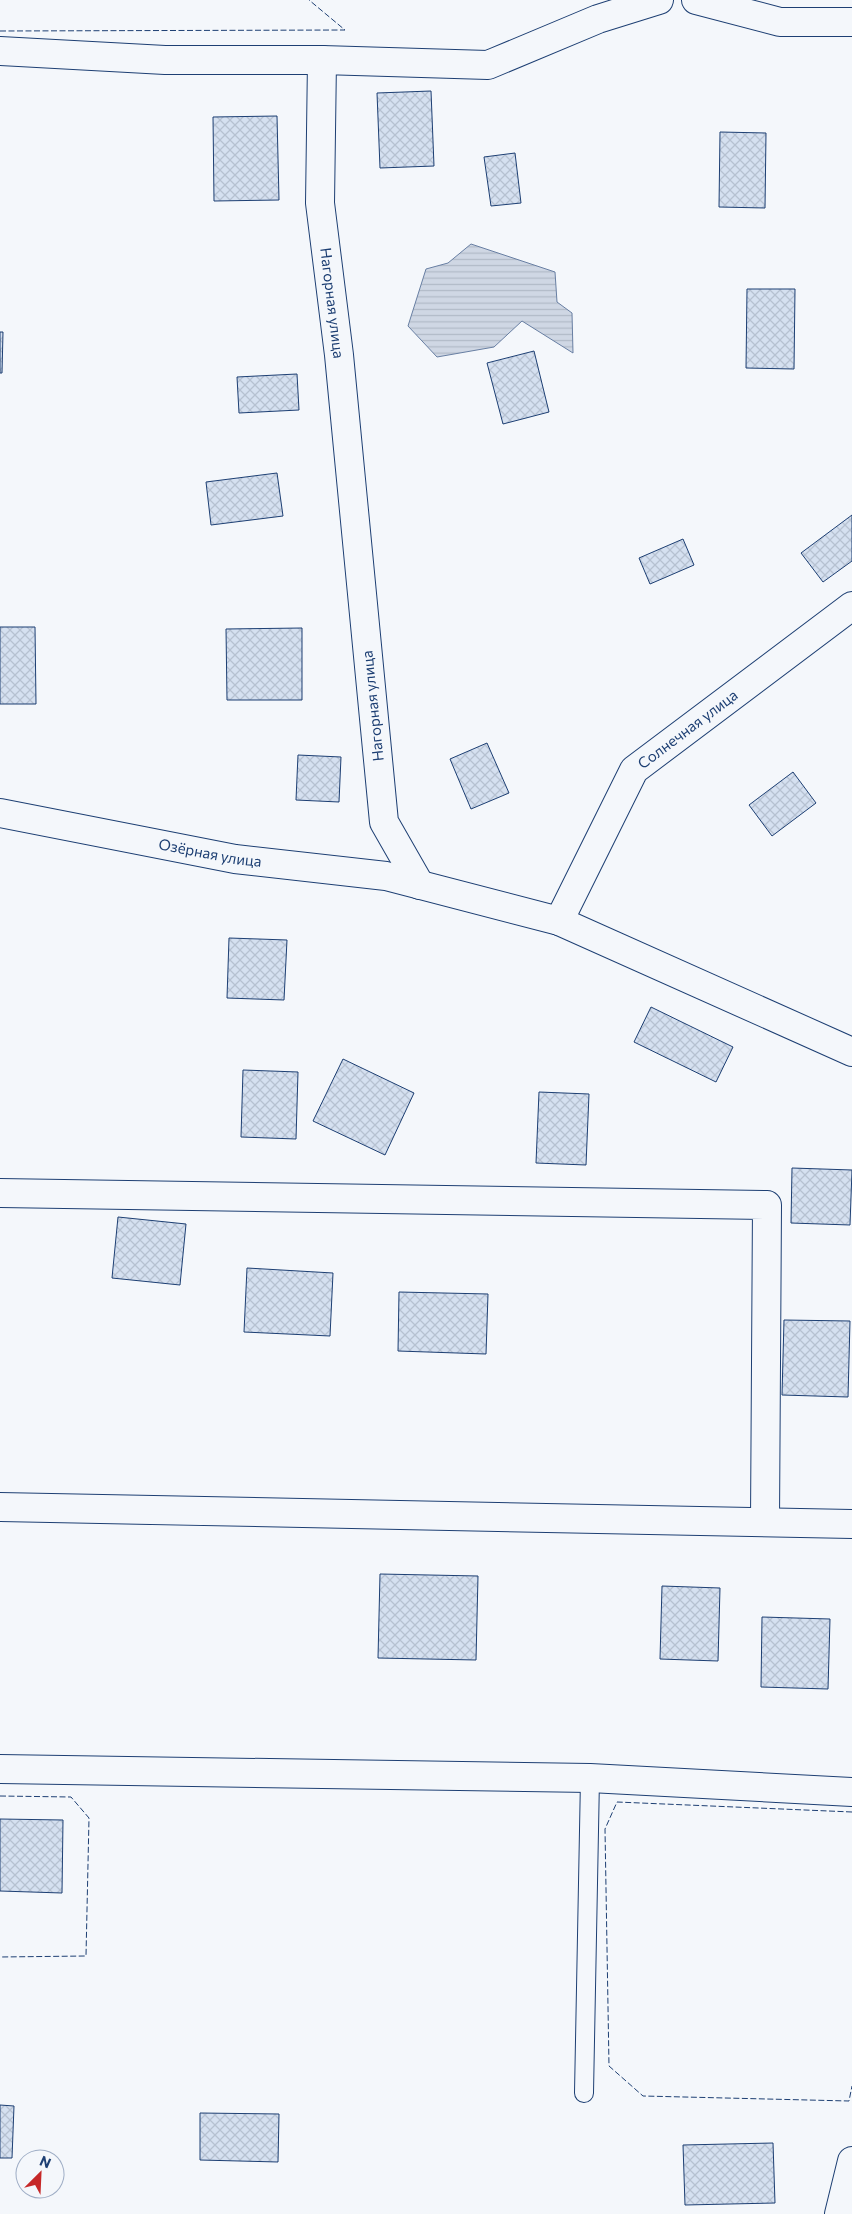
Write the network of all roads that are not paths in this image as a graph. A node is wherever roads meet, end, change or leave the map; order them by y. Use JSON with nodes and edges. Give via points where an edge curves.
{"nodes":[{"id":1,"x":659,"y":0,"type":"edge"},
{"id":2,"x":696,"y":0,"type":"edge"},
{"id":3,"x":852,"y":22,"type":"edge"},
{"id":4,"x":0,"y":51,"type":"edge"},
{"id":5,"x":322,"y":60,"type":"junction"},
{"id":6,"x":852,"y":606,"type":"edge"},
{"id":7,"x":0,"y":813,"type":"edge"},
{"id":8,"x":420,"y":884,"type":"junction"},
{"id":9,"x":559,"y":921,"type":"junction"},
{"id":10,"x":852,"y":1052,"type":"edge"},
{"id":11,"x":0,"y":1193,"type":"edge"},
{"id":12,"x":0,"y":1507,"type":"edge"},
{"id":13,"x":764,"y":1521,"type":"junction"},
{"id":14,"x":852,"y":1524,"type":"edge"},
{"id":15,"x":0,"y":1769,"type":"edge"},
{"id":16,"x":590,"y":1778,"type":"junction"},
{"id":17,"x":852,"y":1792,"type":"edge"},
{"id":18,"x":584,"y":2093,"type":"dead end"},
{"id":19,"x":852,"y":2161,"type":"edge"},
{"id":20,"x":839,"y":2214,"type":"edge"}],
"edges":[{"from":1,"to":5,"type":"street","via":[[598,19],[488,65]]},
{"from":2,"to":3,"type":"street","via":[[780,22]]},
{"from":4,"to":5,"type":"street","via":[[165,60]]},
{"from":5,"to":8,"type":"street","name":"Нагорная улица","via":[[320,203],[340,355],[384,822]]},
{"from":6,"to":9,"type":"street","name":"Солнечная улица","via":[[634,770]]},
{"from":7,"to":8,"type":"street","name":"Озёрная улица","via":[[235,859],[386,876]]},
{"from":8,"to":9,"type":"street","name":"Озёрная улица"},
{"from":9,"to":10,"type":"street","name":"Озёрная улица"},
{"from":11,"to":13,"type":"street","via":[[768,1205]]},
{"from":12,"to":13,"type":"street"},
{"from":13,"to":14,"type":"street"},
{"from":15,"to":16,"type":"street"},
{"from":16,"to":17,"type":"street"},
{"from":16,"to":18,"type":"lane"},
{"from":19,"to":20,"type":"street"}]}
